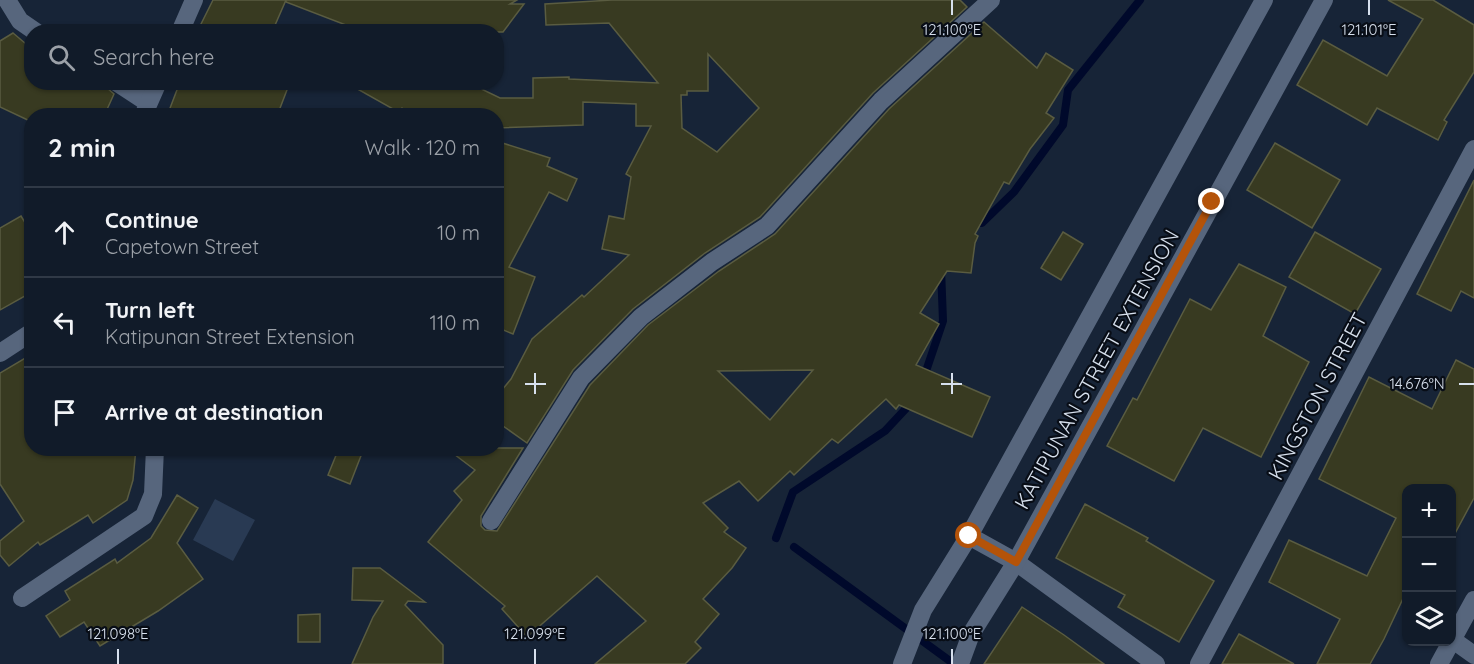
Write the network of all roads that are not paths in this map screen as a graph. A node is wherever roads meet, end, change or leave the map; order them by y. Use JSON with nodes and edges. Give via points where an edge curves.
{"nodes":[{"id":1,"x":7,"y":0,"type":"edge"},
{"id":2,"x":194,"y":0,"type":"edge"},
{"id":3,"x":991,"y":0,"type":"edge"},
{"id":4,"x":1264,"y":0,"type":"edge"},
{"id":5,"x":1324,"y":0,"type":"edge"},
{"id":6,"x":24,"y":24,"type":"edge"},
{"id":7,"x":184,"y":24,"type":"edge"},
{"id":8,"x":125,"y":90,"type":"edge"},
{"id":9,"x":154,"y":90,"type":"edge"},
{"id":10,"x":145,"y":108,"type":"edge"},
{"id":11,"x":146,"y":108,"type":"edge"},
{"id":12,"x":1474,"y":149,"type":"edge"},
{"id":13,"x":24,"y":337,"type":"edge"},
{"id":14,"x":0,"y":353,"type":"edge"},
{"id":15,"x":155,"y":456,"type":"edge"},
{"id":16,"x":491,"y":521,"type":"dead end"},
{"id":17,"x":969,"y":536,"type":"junction"},
{"id":18,"x":1016,"y":562,"type":"junction"},
{"id":19,"x":22,"y":598,"type":"dead end"},
{"id":20,"x":1474,"y":600,"type":"edge"},
{"id":21,"x":1456,"y":634,"type":"edge"},
{"id":22,"x":1456,"y":642,"type":"edge"},
{"id":23,"x":1450,"y":646,"type":"edge"},
{"id":24,"x":1474,"y":655,"type":"edge"},
{"id":25,"x":902,"y":664,"type":"edge"},
{"id":26,"x":960,"y":664,"type":"edge"},
{"id":27,"x":1156,"y":664,"type":"edge"},
{"id":28,"x":1199,"y":664,"type":"edge"},
{"id":29,"x":1439,"y":664,"type":"edge"}],
"edges":[{"from":1,"to":6,"type":"street"},
{"from":2,"to":7,"type":"street"},
{"from":3,"to":16,"type":"street","via":[[881,101],[767,226],[712,262],[641,317],[580,378]]},
{"from":4,"to":17,"type":"street","name":"KATIPUNAN STREET EXTENSION"},
{"from":5,"to":18,"type":"street","name":"KATIPUNAN STREET EXTENSION"},
{"from":8,"to":10,"type":"street"},
{"from":9,"to":11,"type":"street"},
{"from":12,"to":28,"type":"street","name":"KINGSTON STREET"},
{"from":13,"to":14,"type":"street"},
{"from":15,"to":19,"type":"street","via":[[153,494],[144,516]]},
{"from":17,"to":18,"type":"street"},
{"from":17,"to":25,"type":"street","name":"KATIPUNAN STREET EXTENSION","via":[[924,610]]},
{"from":18,"to":26,"type":"street","name":"KATIPUNAN STREET EXTENSION","via":[[971,634]]},
{"from":18,"to":27,"type":"street"},
{"from":20,"to":21,"type":"street"},
{"from":22,"to":24,"type":"street"},
{"from":23,"to":29,"type":"street"}]}
